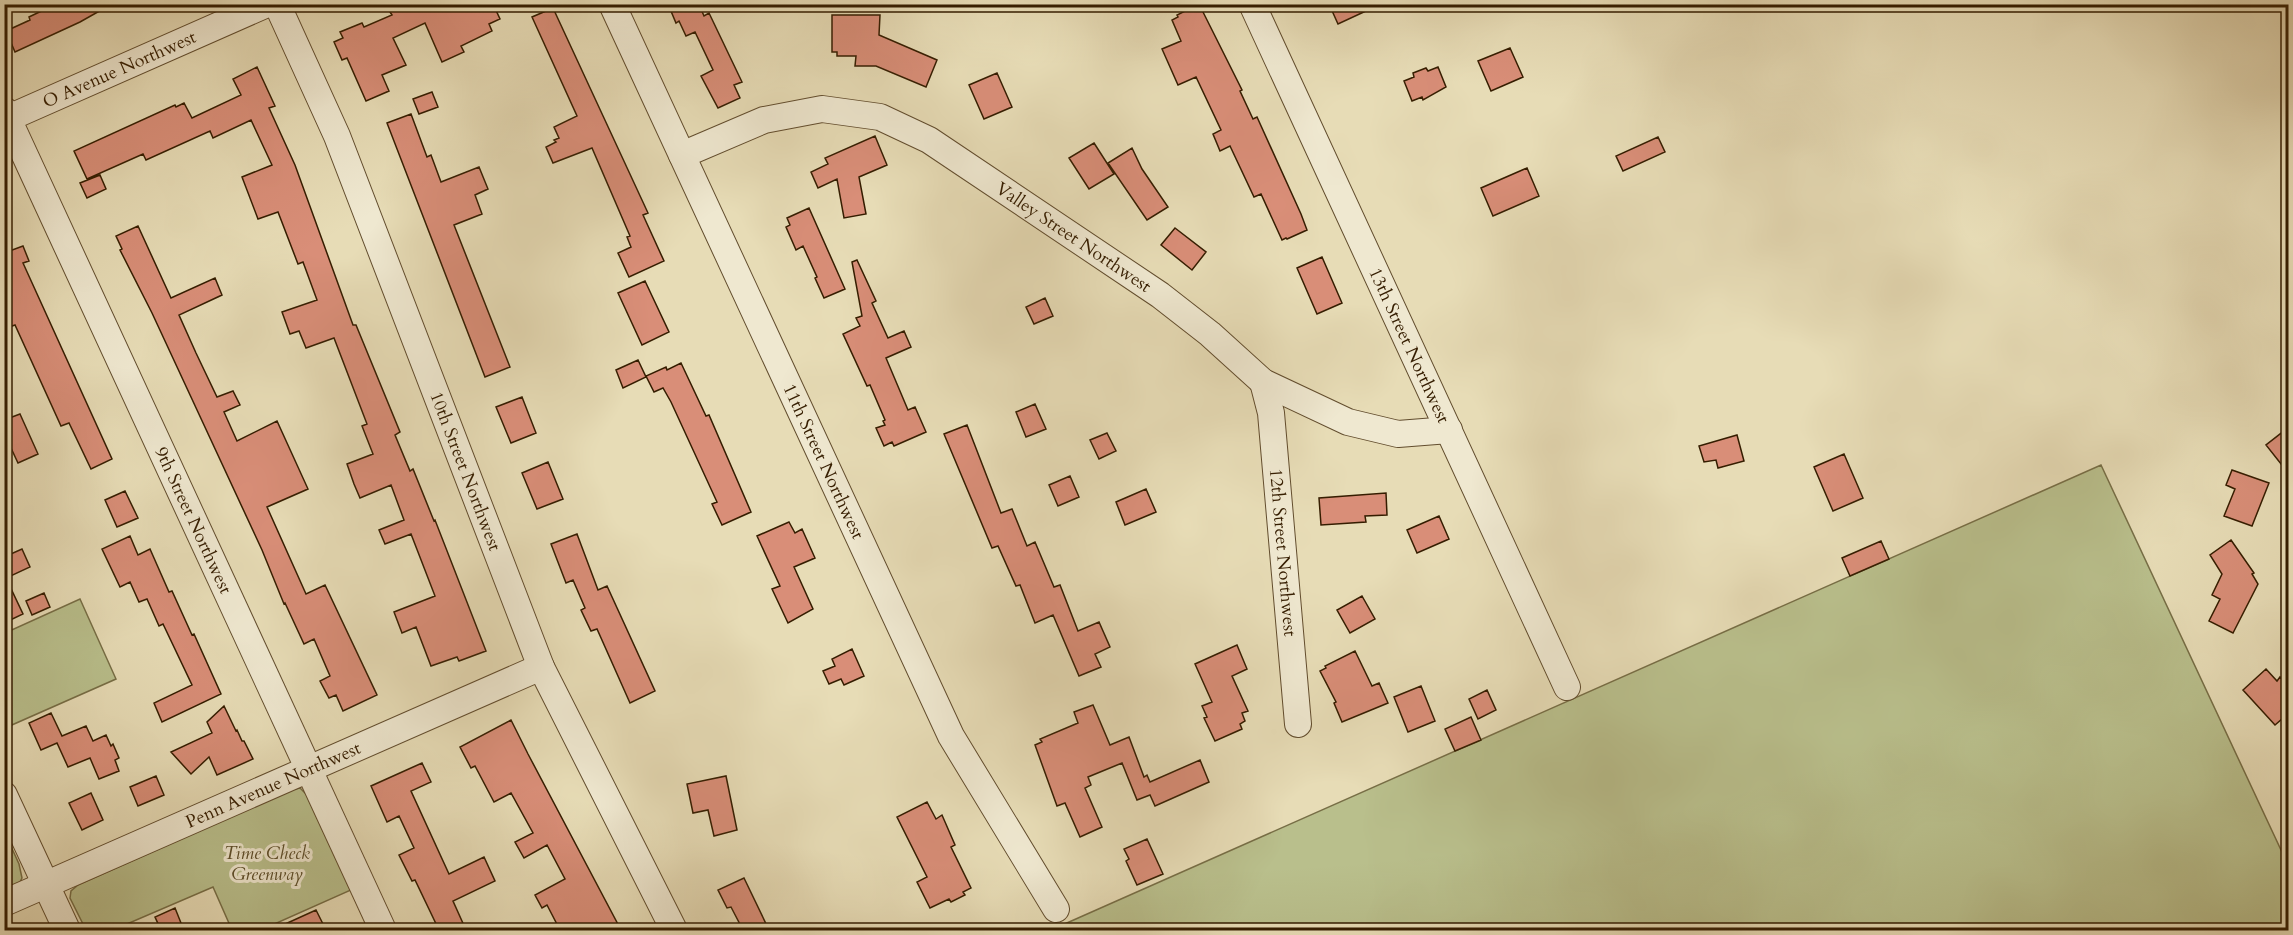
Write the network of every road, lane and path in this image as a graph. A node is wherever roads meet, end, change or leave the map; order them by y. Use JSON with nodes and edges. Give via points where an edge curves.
{"nodes":[{"id":1,"x":267,"y":4,"type":"edge"},
{"id":2,"x":277,"y":4,"type":"edge"},
{"id":3,"x":612,"y":4,"type":"edge"},
{"id":4,"x":1252,"y":4,"type":"edge"},
{"id":5,"x":6,"y":116,"type":"edge"},
{"id":6,"x":682,"y":155,"type":"junction"},
{"id":7,"x":1263,"y":382,"type":"junction"},
{"id":8,"x":1449,"y":430,"type":"junction"},
{"id":9,"x":541,"y":667,"type":"junction"},
{"id":10,"x":1567,"y":687,"type":"dead end"},
{"id":11,"x":1298,"y":724,"type":"dead end"},
{"id":12,"x":309,"y":770,"type":"junction"},
{"id":13,"x":4,"y":795,"type":"edge"},
{"id":14,"x":46,"y":885,"type":"junction"},
{"id":15,"x":4,"y":903,"type":"edge"},
{"id":16,"x":1056,"y":909,"type":"dead end"},
{"id":17,"x":67,"y":930,"type":"edge"},
{"id":18,"x":382,"y":930,"type":"edge"},
{"id":19,"x":674,"y":930,"type":"edge"}],
"edges":[{"from":1,"to":5,"type":"street","name":"O Avenue Northwest"},
{"from":2,"to":9,"type":"street","name":"10th Street Northwest","via":[[337,136]]},
{"from":3,"to":6,"type":"street","name":"11th Street Northwest"},
{"from":4,"to":8,"type":"street","name":"13th Street Northwest"},
{"from":5,"to":12,"type":"street","name":"9th Street Northwest"},
{"from":6,"to":7,"type":"street","name":"Valley Street Northwest","via":[[764,120],[822,109],[880,117],[929,140],[1160,295]]},
{"from":6,"to":16,"type":"street","name":"11th Street Northwest","via":[[951,736]]},
{"from":7,"to":8,"type":"street","name":"Valley Street Northwest","via":[[1348,422],[1398,434]]},
{"from":7,"to":11,"type":"street","name":"12th Street Northwest","via":[[1271,413]]},
{"from":8,"to":10,"type":"street","name":"13th Street Northwest"},
{"from":9,"to":12,"type":"street","name":"Penn Avenue Northwest"},
{"from":9,"to":19,"type":"street","name":"10th Street Northwest"},
{"from":12,"to":14,"type":"street","name":"Penn Avenue Northwest"},
{"from":12,"to":18,"type":"street","name":"9th Street Northwest"},
{"from":13,"to":14,"type":"street"},
{"from":14,"to":15,"type":"street","name":"Penn Avenue Northwest"},
{"from":14,"to":17,"type":"street"}]}
